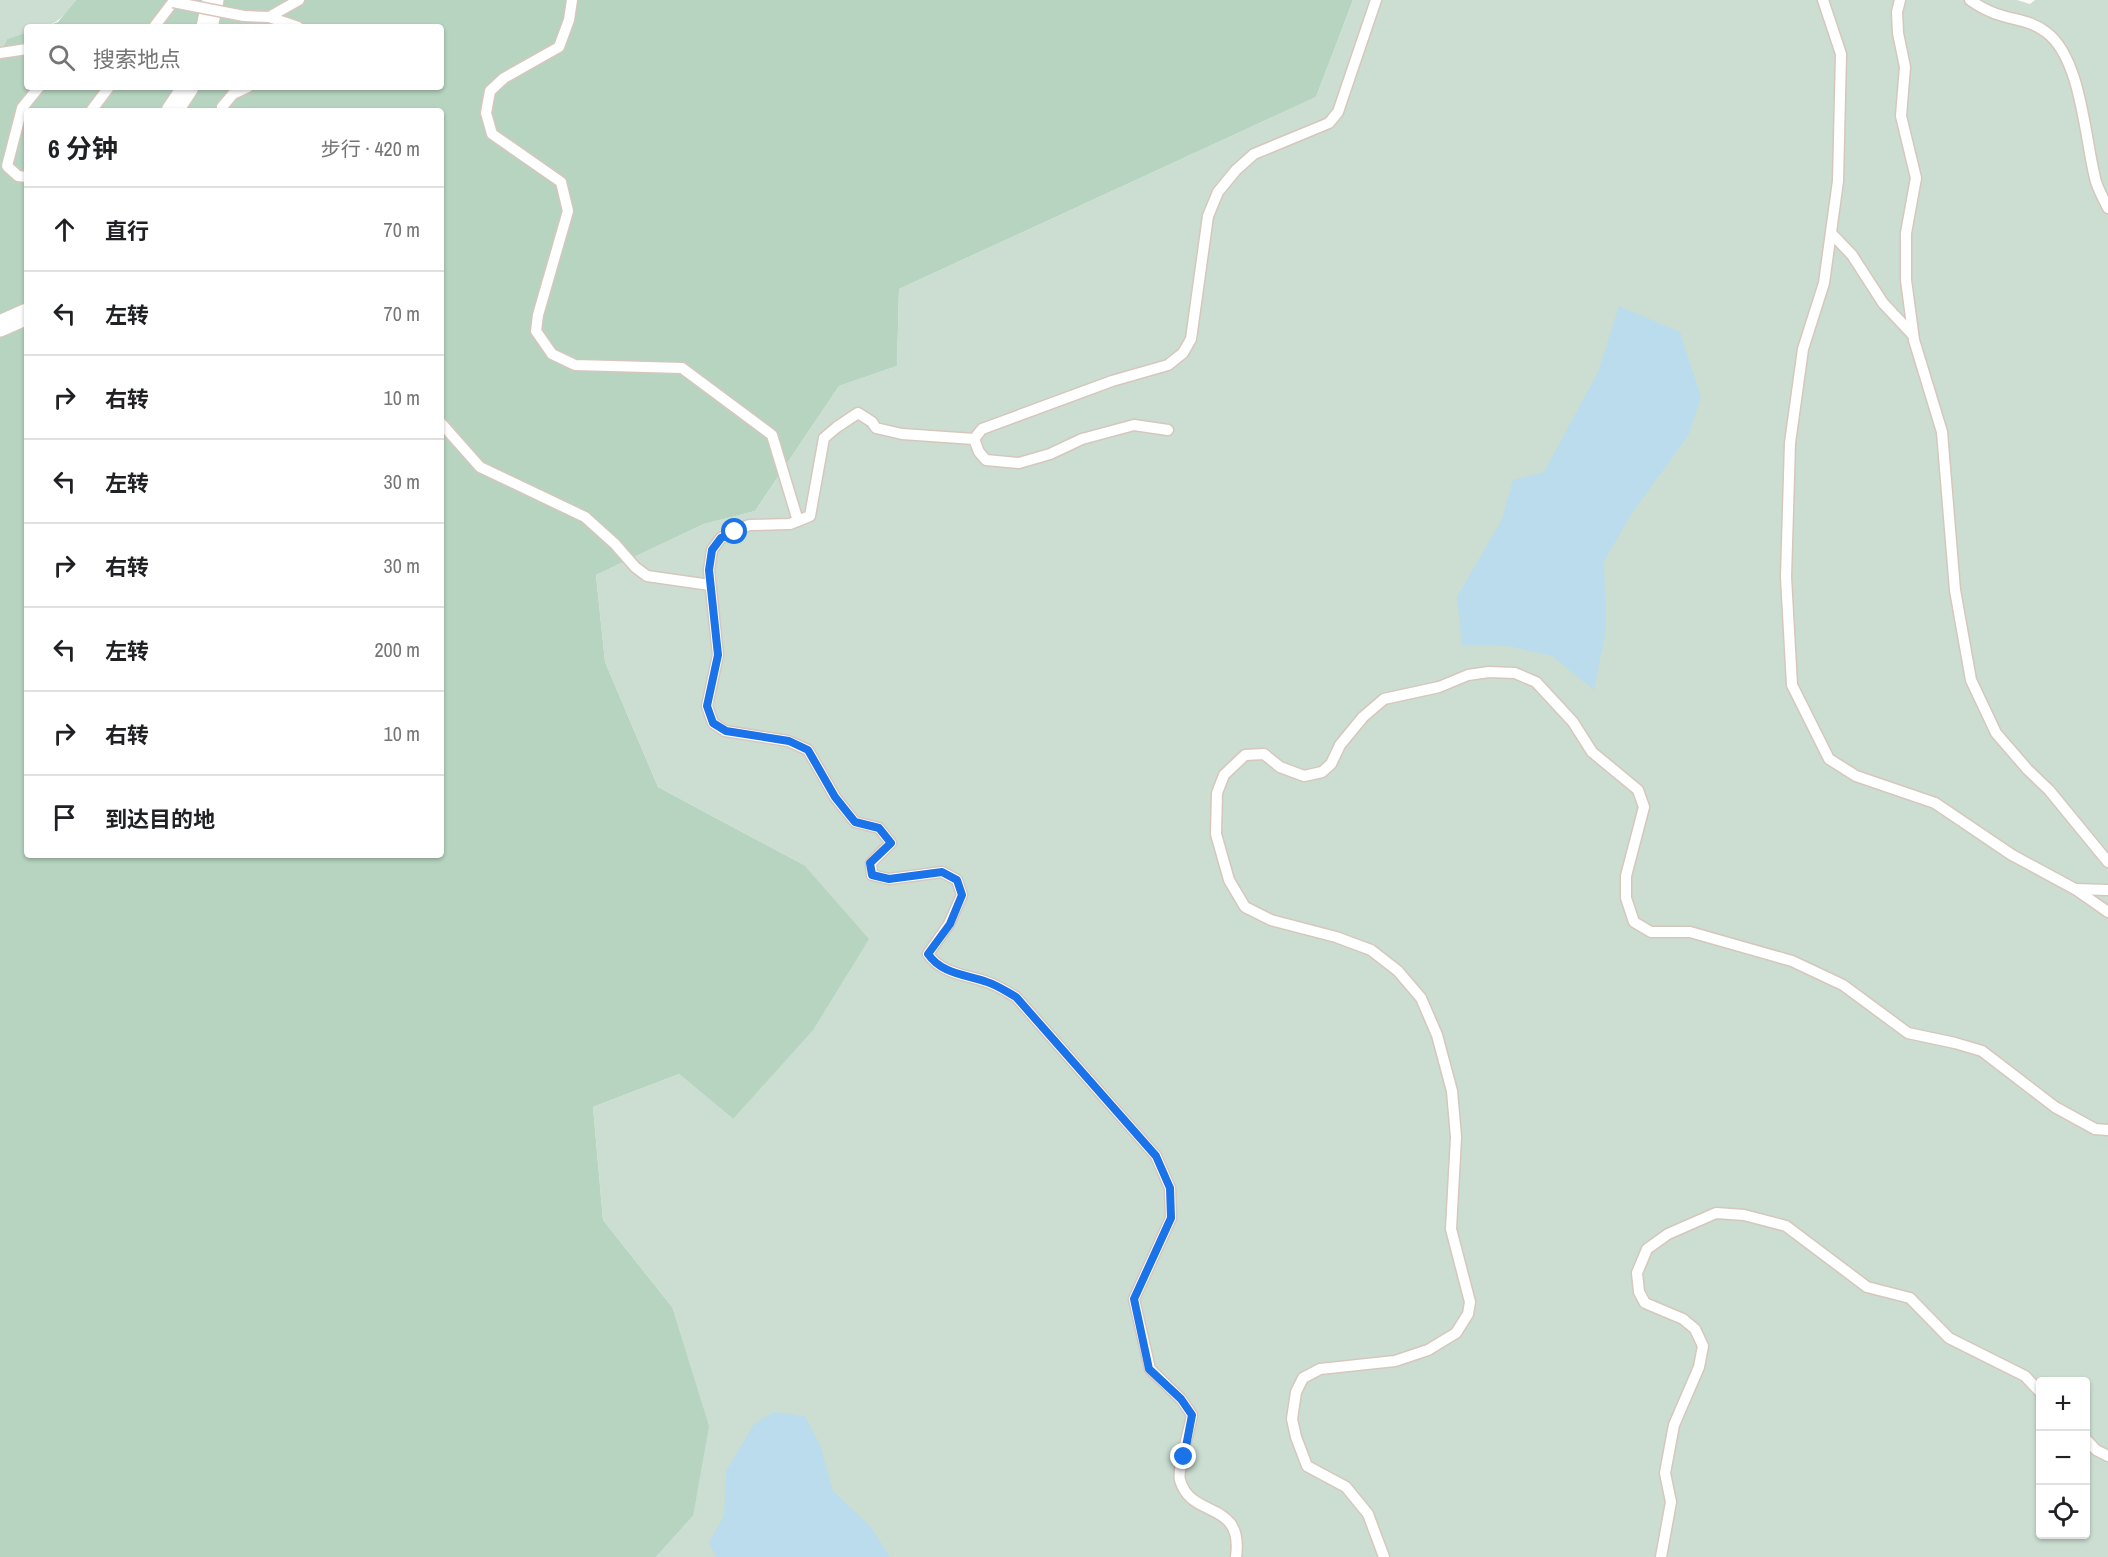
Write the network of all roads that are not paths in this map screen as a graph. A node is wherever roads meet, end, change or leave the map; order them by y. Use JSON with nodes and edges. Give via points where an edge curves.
{"nodes":[{"id":1,"x":213,"y":0,"type":"edge"},
{"id":2,"x":299,"y":0,"type":"edge"},
{"id":3,"x":572,"y":0,"type":"edge"},
{"id":4,"x":1376,"y":0,"type":"edge"},
{"id":5,"x":1824,"y":0,"type":"edge"},
{"id":6,"x":1900,"y":0,"type":"edge"},
{"id":7,"x":1970,"y":0,"type":"edge"},
{"id":8,"x":269,"y":18,"type":"junction"},
{"id":9,"x":156,"y":24,"type":"edge"},
{"id":10,"x":208,"y":24,"type":"edge"},
{"id":11,"x":288,"y":24,"type":"edge"},
{"id":12,"x":24,"y":49,"type":"edge"},
{"id":13,"x":0,"y":53,"type":"edge"},
{"id":14,"x":37,"y":90,"type":"edge"},
{"id":15,"x":107,"y":90,"type":"edge"},
{"id":16,"x":186,"y":90,"type":"edge"},
{"id":17,"x":242,"y":90,"type":"edge"},
{"id":18,"x":93,"y":108,"type":"edge"},
{"id":19,"x":174,"y":108,"type":"edge"},
{"id":20,"x":222,"y":108,"type":"edge"},
{"id":21,"x":24,"y":177,"type":"edge"},
{"id":22,"x":2108,"y":208,"type":"edge"},
{"id":23,"x":1832,"y":233,"type":"junction"},
{"id":24,"x":24,"y":315,"type":"edge"},
{"id":25,"x":0,"y":326,"type":"edge"},
{"id":26,"x":1913,"y":334,"type":"junction"},
{"id":27,"x":444,"y":426,"type":"edge"},
{"id":28,"x":1168,"y":430,"type":"dead end"},
{"id":29,"x":974,"y":439,"type":"junction"},
{"id":30,"x":798,"y":521,"type":"junction"},
{"id":31,"x":710,"y":585,"type":"junction"},
{"id":32,"x":2108,"y":862,"type":"edge"},
{"id":33,"x":2075,"y":889,"type":"junction"},
{"id":34,"x":2108,"y":890,"type":"edge"},
{"id":35,"x":2108,"y":912,"type":"edge"},
{"id":36,"x":2108,"y":1130,"type":"edge"},
{"id":37,"x":2036,"y":1388,"type":"edge"},
{"id":38,"x":2090,"y":1444,"type":"edge"},
{"id":39,"x":2108,"y":1456,"type":"edge"},
{"id":40,"x":1236,"y":1557,"type":"edge"},
{"id":41,"x":1384,"y":1557,"type":"edge"},
{"id":42,"x":1661,"y":1557,"type":"edge"}],
"edges":[{"from":1,"to":10,"type":"street"},
{"from":2,"to":8,"type":"lane"},
{"from":3,"to":30,"type":"lane","via":[[559,46],[504,78],[490,91],[486,113],[492,134],[561,182],[568,211],[536,331],[552,354],[575,365],[682,368],[772,435]]},
{"from":4,"to":29,"type":"lane","via":[[1338,112],[1329,123],[1254,154],[1218,192],[1208,216],[1191,339],[1183,353],[1168,365],[1112,381],[982,429]]},
{"from":5,"to":23,"type":"lane","via":[[1841,54],[1838,181]]},
{"from":6,"to":26,"type":"lane","via":[[1898,33],[1905,67],[1901,116],[1916,178],[1906,233],[1906,280]]},
{"from":7,"to":22,"type":"lane","via":[[1982,9],[2030,22],[2048,33],[2065,56],[2081,102],[2097,184]]},
{"from":8,"to":9,"type":"lane","bridge":true,"via":[[173,2]]},
{"from":8,"to":11,"type":"lane"},
{"from":12,"to":13,"type":"lane"},
{"from":14,"to":21,"type":"lane","via":[[22,108],[7,166]]},
{"from":15,"to":18,"type":"lane"},
{"from":16,"to":19,"type":"street"},
{"from":17,"to":20,"type":"lane"},
{"from":23,"to":26,"type":"lane","via":[[1852,255],[1883,303]]},
{"from":23,"to":33,"type":"lane","via":[[1824,283],[1803,349],[1790,442],[1786,577],[1792,685],[1829,759],[1856,776],[1935,803],[2012,855]]},
{"from":24,"to":25,"type":"street"},
{"from":26,"to":32,"type":"lane","via":[[1942,432],[1955,590],[1971,680],[1996,733]]},
{"from":27,"to":31,"type":"lane","via":[[480,467],[585,517],[647,576]]},
{"from":28,"to":29,"type":"lane","via":[[1134,425],[1082,439],[1019,463],[986,460]]},
{"from":29,"to":30,"type":"lane","via":[[902,434],[876,428],[858,413],[824,438],[810,516]]},
{"from":30,"to":31,"type":"lane","via":[[749,525],[721,538],[712,550]]},
{"from":31,"to":40,"type":"lane","via":[[718,655],[707,706],[713,723],[726,731],[789,741],[808,750],[835,797],[855,822],[879,828],[891,843],[870,863],[872,875],[889,879],[942,872],[957,880],[962,895],[950,924],[928,954],[935,964],[956,975],[988,982],[1016,997],[1156,1156],[1170,1188],[1171,1218],[1134,1299],[1139,1326],[1149,1369],[1192,1415],[1179,1478],[1196,1502],[1222,1515],[1236,1530]]},
{"from":33,"to":34,"type":"lane"},
{"from":33,"to":35,"type":"lane"},
{"from":36,"to":41,"type":"lane","via":[[2095,1129],[2055,1107],[1982,1052],[1908,1034],[1842,985],[1792,961],[1690,932],[1651,932],[1634,922],[1626,898],[1626,876],[1644,807],[1638,790],[1592,752],[1545,689],[1526,677],[1489,672],[1468,675],[1439,687],[1384,699],[1363,717],[1322,772],[1304,776],[1280,767],[1264,754],[1245,755],[1224,776],[1217,793],[1216,834],[1229,880],[1245,907],[1271,920],[1371,950],[1398,971],[1421,998],[1437,1035],[1452,1091],[1456,1137],[1451,1229],[1470,1302],[1468,1314],[1456,1333],[1428,1350],[1395,1360],[1320,1369],[1303,1378],[1296,1392],[1292,1419],[1307,1466],[1346,1487],[1368,1514]]},
{"from":37,"to":42,"type":"lane","via":[[2025,1376],[1949,1338],[1910,1298],[1867,1287],[1786,1226],[1744,1215],[1716,1213],[1668,1234],[1647,1249],[1637,1273],[1639,1292],[1645,1303],[1683,1319],[1695,1329],[1703,1346],[1700,1367],[1674,1425],[1665,1473],[1671,1502]]},
{"from":38,"to":39,"type":"lane"}]}
